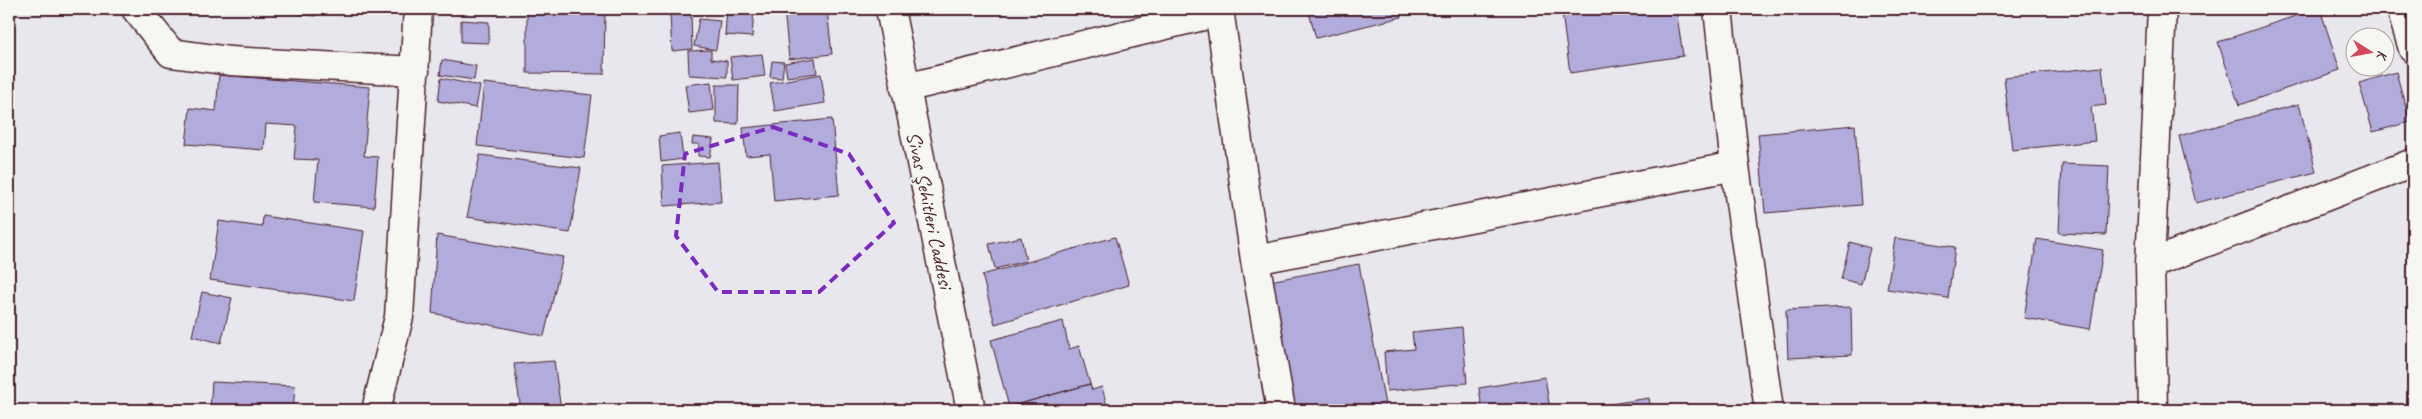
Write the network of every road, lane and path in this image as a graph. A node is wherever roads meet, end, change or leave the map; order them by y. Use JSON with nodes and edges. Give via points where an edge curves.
{"nodes":[{"id":1,"x":136,"y":9,"type":"edge"},
{"id":2,"x":418,"y":9,"type":"edge"},
{"id":3,"x":890,"y":9,"type":"edge"},
{"id":4,"x":1718,"y":9,"type":"edge"},
{"id":5,"x":2162,"y":9,"type":"edge"},
{"id":6,"x":2401,"y":9,"type":"edge"},
{"id":7,"x":1219,"y":10,"type":"edge"},
{"id":8,"x":2413,"y":49,"type":"edge"},
{"id":9,"x":415,"y":71,"type":"junction"},
{"id":10,"x":905,"y":88,"type":"junction"},
{"id":11,"x":2413,"y":163,"type":"edge"},
{"id":12,"x":1735,"y":166,"type":"junction"},
{"id":13,"x":1255,"y":260,"type":"junction"},
{"id":14,"x":2150,"y":264,"type":"junction"},
{"id":15,"x":376,"y":410,"type":"edge"},
{"id":16,"x":971,"y":410,"type":"edge"},
{"id":17,"x":1281,"y":410,"type":"edge"},
{"id":18,"x":1769,"y":410,"type":"edge"},
{"id":19,"x":2153,"y":410,"type":"edge"}],
"edges":[{"from":1,"to":9,"type":"street","via":[[172,53],[230,61]]},
{"from":2,"to":9,"type":"street"},
{"from":3,"to":10,"type":"street","name":"Sivas Şehitleri Caddesi"},
{"from":4,"to":12,"type":"street"},
{"from":5,"to":14,"type":"street"},
{"from":6,"to":8,"type":"street"},
{"from":7,"to":10,"type":"street"},
{"from":7,"to":13,"type":"street"},
{"from":9,"to":15,"type":"street","via":[[399,317]]},
{"from":10,"to":16,"type":"street","name":"Sivas Şehitleri Caddesi"},
{"from":11,"to":14,"type":"street"},
{"from":12,"to":13,"type":"street"},
{"from":12,"to":18,"type":"street"},
{"from":13,"to":17,"type":"street"},
{"from":14,"to":19,"type":"street"}]}
